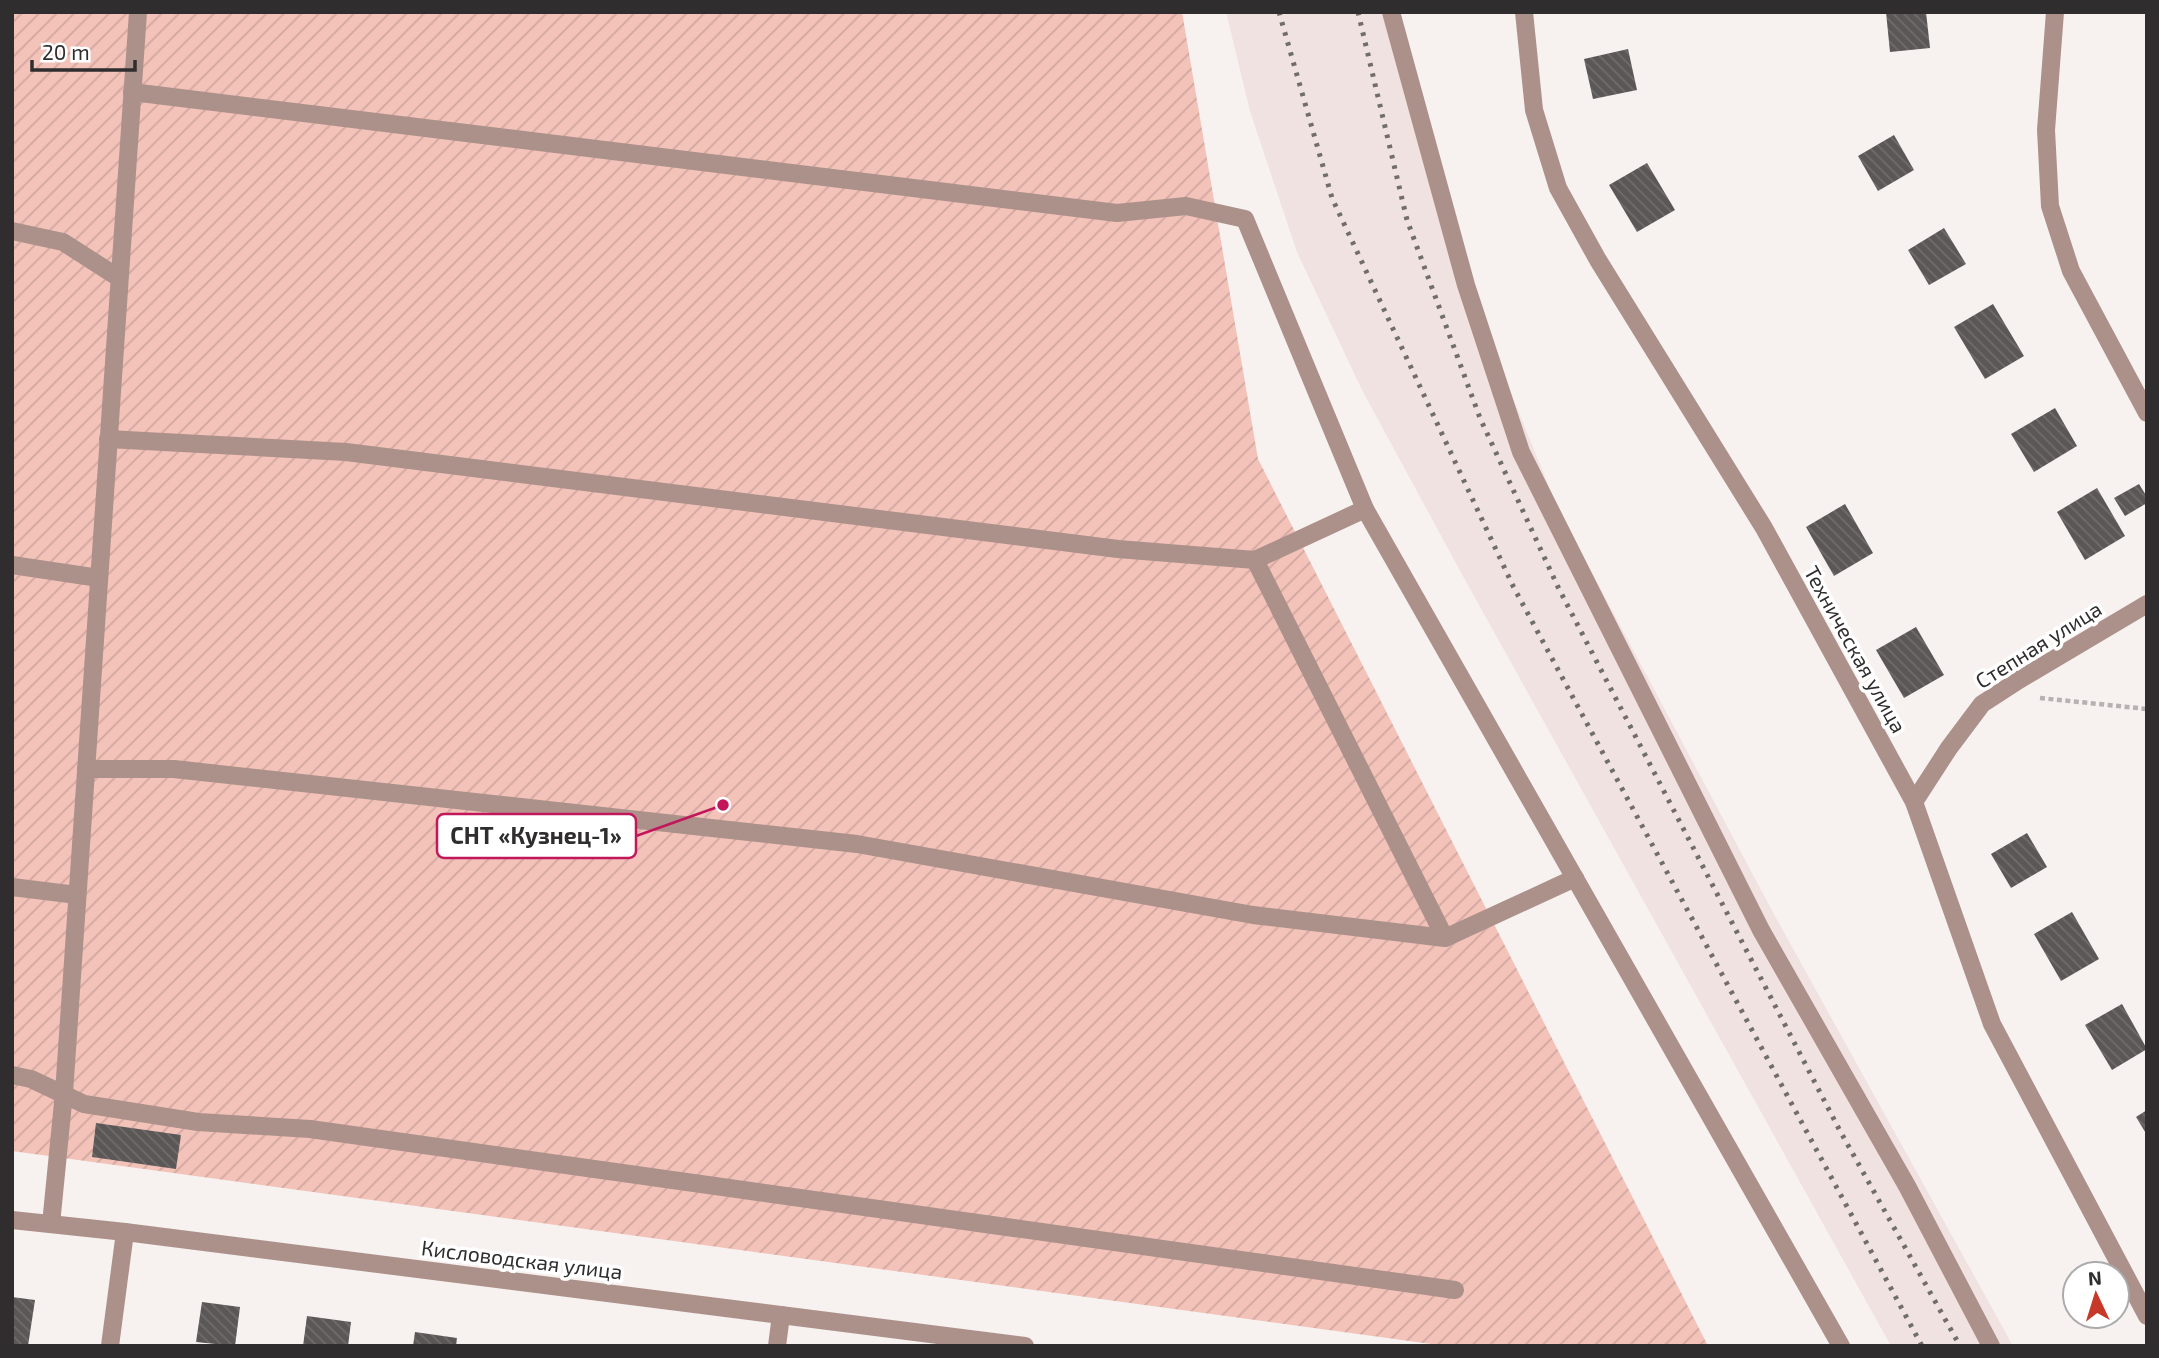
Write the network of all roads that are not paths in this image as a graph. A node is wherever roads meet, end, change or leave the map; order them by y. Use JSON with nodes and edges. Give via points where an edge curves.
{"nodes":[{"id":1,"x":138,"y":12,"type":"edge"},
{"id":2,"x":1391,"y":12,"type":"edge"},
{"id":3,"x":1524,"y":12,"type":"edge"},
{"id":4,"x":2054,"y":12,"type":"edge"},
{"id":5,"x":132,"y":92,"type":"junction"},
{"id":6,"x":12,"y":232,"type":"edge"},
{"id":7,"x":119,"y":278,"type":"junction"},
{"id":8,"x":2147,"y":413,"type":"edge"},
{"id":9,"x":108,"y":439,"type":"junction"},
{"id":10,"x":1365,"y":509,"type":"junction"},
{"id":11,"x":1255,"y":560,"type":"junction"},
{"id":12,"x":12,"y":565,"type":"edge"},
{"id":13,"x":99,"y":578,"type":"junction"},
{"id":14,"x":2147,"y":604,"type":"edge"},
{"id":15,"x":86,"y":769,"type":"junction"},
{"id":16,"x":1914,"y":802,"type":"junction"},
{"id":17,"x":1575,"y":878,"type":"junction"},
{"id":18,"x":12,"y":887,"type":"edge"},
{"id":19,"x":77,"y":895,"type":"junction"},
{"id":20,"x":1445,"y":939,"type":"junction"},
{"id":21,"x":12,"y":1076,"type":"edge"},
{"id":22,"x":64,"y":1093,"type":"junction"},
{"id":23,"x":12,"y":1220,"type":"edge"},
{"id":24,"x":51,"y":1224,"type":"junction"},
{"id":25,"x":125,"y":1232,"type":"junction"},
{"id":26,"x":1455,"y":1290,"type":"dead end"},
{"id":27,"x":781,"y":1315,"type":"junction"},
{"id":28,"x":2147,"y":1316,"type":"edge"},
{"id":29,"x":110,"y":1346,"type":"edge"},
{"id":30,"x":777,"y":1346,"type":"edge"},
{"id":31,"x":1025,"y":1346,"type":"edge"},
{"id":32,"x":1841,"y":1346,"type":"edge"},
{"id":33,"x":1991,"y":1346,"type":"edge"}],
"edges":[{"from":1,"to":5,"type":"street"},
{"from":2,"to":33,"type":"street","via":[[1466,285],[1521,452],[1761,930],[1907,1186]]},
{"from":3,"to":16,"type":"street","name":"Техническая улица","via":[[1534,110],[1558,188],[1764,528]]},
{"from":4,"to":8,"type":"street","via":[[2046,130],[2050,206],[2071,271]]},
{"from":5,"to":7,"type":"street"},
{"from":5,"to":10,"type":"street","via":[[1117,213],[1186,206],[1245,219]]},
{"from":6,"to":7,"type":"street","via":[[63,242]]},
{"from":7,"to":9,"type":"street"},
{"from":9,"to":11,"type":"street","via":[[346,452],[1118,550]]},
{"from":9,"to":13,"type":"street"},
{"from":10,"to":11,"type":"street"},
{"from":10,"to":17,"type":"street"},
{"from":11,"to":20,"type":"street"},
{"from":12,"to":13,"type":"street"},
{"from":13,"to":15,"type":"street"},
{"from":14,"to":16,"type":"street","name":"Степная улица","via":[[1982,705]]},
{"from":15,"to":19,"type":"street"},
{"from":15,"to":20,"type":"street","via":[[174,769],[857,844],[1253,915]]},
{"from":16,"to":28,"type":"street","name":"Техническая улица","via":[[1992,1024]]},
{"from":17,"to":20,"type":"street"},
{"from":17,"to":32,"type":"street"},
{"from":18,"to":19,"type":"street"},
{"from":19,"to":22,"type":"street"},
{"from":21,"to":22,"type":"street"},
{"from":22,"to":24,"type":"street"},
{"from":22,"to":26,"type":"street","via":[[84,1104],[198,1122],[310,1129]]},
{"from":23,"to":24,"type":"street","name":"Кисловодская улица"},
{"from":24,"to":25,"type":"street","name":"Кисловодская улица"},
{"from":25,"to":27,"type":"street","name":"Кисловодская улица"},
{"from":25,"to":29,"type":"street"},
{"from":27,"to":30,"type":"street"},
{"from":27,"to":31,"type":"street","name":"Кисловодская улица"}]}
